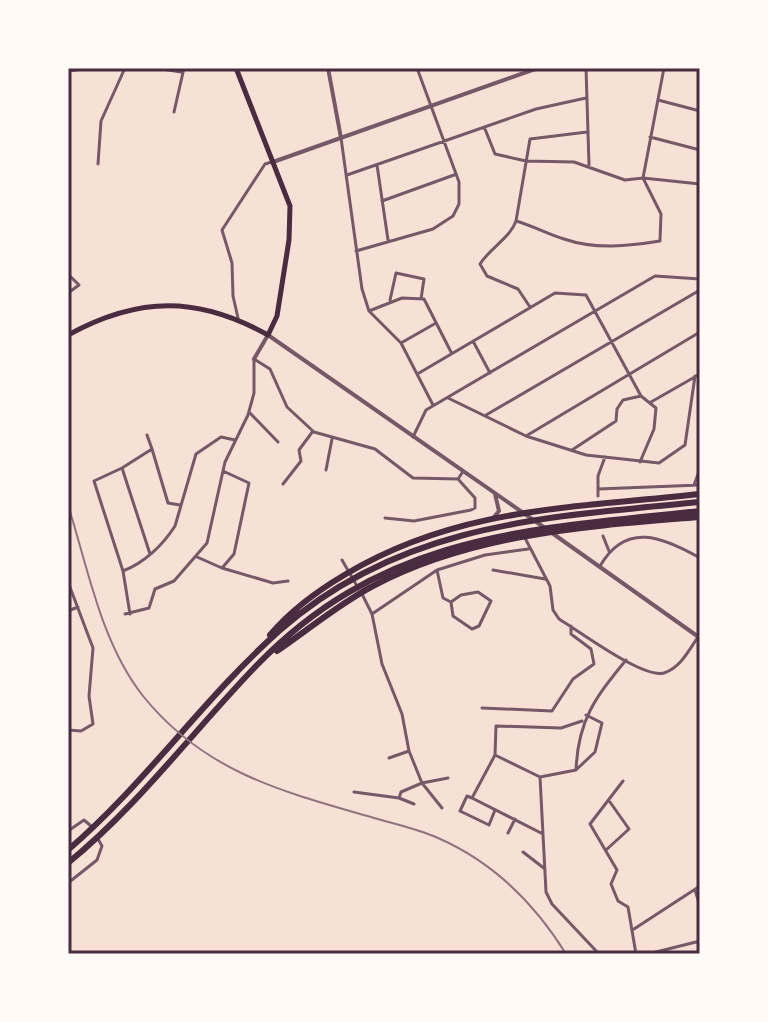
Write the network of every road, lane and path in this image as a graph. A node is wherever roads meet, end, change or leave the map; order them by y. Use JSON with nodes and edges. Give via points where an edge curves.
{"nodes":[{"id":1,"x":91,"y":68,"type":"edge"},
{"id":2,"x":125,"y":68,"type":"edge"},
{"id":3,"x":156,"y":68,"type":"edge"},
{"id":4,"x":236,"y":68,"type":"edge"},
{"id":5,"x":328,"y":68,"type":"edge"},
{"id":6,"x":417,"y":68,"type":"edge"},
{"id":7,"x":538,"y":68,"type":"edge"},
{"id":8,"x":586,"y":68,"type":"edge"},
{"id":9,"x":664,"y":68,"type":"edge"},
{"id":10,"x":183,"y":70,"type":"edge"},
{"id":11,"x":68,"y":71,"type":"edge"},
{"id":12,"x":586,"y":98,"type":"junction"},
{"id":13,"x":658,"y":100,"type":"junction"},
{"id":14,"x":430,"y":106,"type":"junction"},
{"id":15,"x":700,"y":111,"type":"edge"},
{"id":16,"x":174,"y":112,"type":"dead end"},
{"id":17,"x":485,"y":128,"type":"junction"},
{"id":18,"x":587,"y":132,"type":"junction"},
{"id":19,"x":650,"y":137,"type":"junction"},
{"id":20,"x":341,"y":138,"type":"junction"},
{"id":21,"x":444,"y":141,"type":"junction"},
{"id":22,"x":700,"y":150,"type":"edge"},
{"id":23,"x":526,"y":161,"type":"junction"},
{"id":24,"x":273,"y":162,"type":"junction"},
{"id":25,"x":98,"y":164,"type":"dead end"},
{"id":26,"x":377,"y":165,"type":"junction"},
{"id":27,"x":589,"y":165,"type":"junction"},
{"id":28,"x":347,"y":175,"type":"junction"},
{"id":29,"x":455,"y":175,"type":"junction"},
{"id":30,"x":643,"y":178,"type":"junction"},
{"id":31,"x":700,"y":184,"type":"edge"},
{"id":32,"x":382,"y":201,"type":"junction"},
{"id":33,"x":516,"y":221,"type":"junction"},
{"id":34,"x":388,"y":240,"type":"junction"},
{"id":35,"x":356,"y":251,"type":"junction"},
{"id":36,"x":68,"y":274,"type":"edge"},
{"id":37,"x":700,"y":279,"type":"edge"},
{"id":38,"x":700,"y":290,"type":"edge"},
{"id":39,"x":68,"y":293,"type":"edge"},
{"id":40,"x":421,"y":299,"type":"junction"},
{"id":41,"x":389,"y":302,"type":"junction"},
{"id":42,"x":530,"y":307,"type":"junction"},
{"id":43,"x":369,"y":311,"type":"junction"},
{"id":44,"x":595,"y":311,"type":"junction"},
{"id":45,"x":238,"y":318,"type":"junction"},
{"id":46,"x":436,"y":323,"type":"junction"},
{"id":47,"x":700,"y":332,"type":"edge"},
{"id":48,"x":68,"y":335,"type":"edge"},
{"id":49,"x":268,"y":335,"type":"junction"},
{"id":50,"x":473,"y":341,"type":"junction"},
{"id":51,"x":612,"y":342,"type":"junction"},
{"id":52,"x":401,"y":343,"type":"junction"},
{"id":53,"x":451,"y":353,"type":"junction"},
{"id":54,"x":254,"y":359,"type":"junction"},
{"id":55,"x":629,"y":372,"type":"junction"},
{"id":56,"x":419,"y":373,"type":"junction"},
{"id":57,"x":490,"y":373,"type":"junction"},
{"id":58,"x":698,"y":375,"type":"edge"},
{"id":59,"x":641,"y":396,"type":"junction"},
{"id":60,"x":448,"y":398,"type":"junction"},
{"id":61,"x":651,"y":402,"type":"junction"},
{"id":62,"x":433,"y":405,"type":"junction"},
{"id":63,"x":249,"y":412,"type":"junction"},
{"id":64,"x":486,"y":415,"type":"junction"},
{"id":65,"x":313,"y":431,"type":"junction"},
{"id":66,"x":147,"y":435,"type":"dead end"},
{"id":67,"x":526,"y":436,"type":"junction"},
{"id":68,"x":413,"y":437,"type":"junction"},
{"id":69,"x":332,"y":439,"type":"junction"},
{"id":70,"x":235,"y":440,"type":"junction"},
{"id":71,"x":278,"y":442,"type":"dead end"},
{"id":72,"x":152,"y":449,"type":"junction"},
{"id":73,"x":572,"y":450,"type":"junction"},
{"id":74,"x":605,"y":457,"type":"junction"},
{"id":75,"x":640,"y":462,"type":"junction"},
{"id":76,"x":122,"y":468,"type":"junction"},
{"id":77,"x":700,"y":469,"type":"edge"},
{"id":78,"x":326,"y":470,"type":"dead end"},
{"id":79,"x":223,"y":471,"type":"junction"},
{"id":80,"x":462,"y":473,"type":"junction"},
{"id":81,"x":458,"y":479,"type":"junction"},
{"id":82,"x":283,"y":484,"type":"dead end"},
{"id":83,"x":694,"y":485,"type":"junction"},
{"id":84,"x":700,"y":485,"type":"edge"},
{"id":85,"x":598,"y":489,"type":"junction"},
{"id":86,"x":494,"y":493,"type":"junction"},
{"id":87,"x":700,"y":494,"type":"edge"},
{"id":88,"x":598,"y":496,"type":"dead end"},
{"id":89,"x":700,"y":502,"type":"edge"},
{"id":90,"x":180,"y":505,"type":"junction"},
{"id":91,"x":522,"y":513,"type":"junction"},
{"id":92,"x":700,"y":514,"type":"edge"},
{"id":93,"x":494,"y":517,"type":"junction"},
{"id":94,"x":385,"y":518,"type":"dead end"},
{"id":95,"x":553,"y":533,"type":"junction"},
{"id":96,"x":603,"y":536,"type":"dead end"},
{"id":97,"x":524,"y":537,"type":"junction"},
{"id":98,"x":528,"y":549,"type":"junction"},
{"id":99,"x":609,"y":551,"type":"junction"},
{"id":100,"x":150,"y":554,"type":"junction"},
{"id":101,"x":197,"y":557,"type":"junction"},
{"id":102,"x":700,"y":558,"type":"edge"},
{"id":103,"x":342,"y":560,"type":"dead end"},
{"id":104,"x":600,"y":566,"type":"junction"},
{"id":105,"x":222,"y":568,"type":"junction"},
{"id":106,"x":437,"y":570,"type":"junction"},
{"id":107,"x":493,"y":570,"type":"dead end"},
{"id":108,"x":123,"y":571,"type":"junction"},
{"id":109,"x":545,"y":579,"type":"junction"},
{"id":110,"x":288,"y":581,"type":"dead end"},
{"id":111,"x":68,"y":582,"type":"edge"},
{"id":112,"x":451,"y":602,"type":"junction"},
{"id":113,"x":78,"y":607,"type":"junction"},
{"id":114,"x":68,"y":611,"type":"edge"},
{"id":115,"x":372,"y":614,"type":"junction"},
{"id":116,"x":571,"y":626,"type":"junction"},
{"id":117,"x":699,"y":637,"type":"edge"},
{"id":118,"x":626,"y":660,"type":"junction"},
{"id":119,"x":260,"y":662,"type":"junction"},
{"id":120,"x":244,"y":666,"type":"junction"},
{"id":121,"x":482,"y":708,"type":"dead end"},
{"id":122,"x":586,"y":715,"type":"junction"},
{"id":123,"x":583,"y":720,"type":"junction"},
{"id":124,"x":68,"y":730,"type":"edge"},
{"id":125,"x":409,"y":751,"type":"junction"},
{"id":126,"x":495,"y":755,"type":"junction"},
{"id":127,"x":389,"y":758,"type":"dead end"},
{"id":128,"x":576,"y":770,"type":"junction"},
{"id":129,"x":540,"y":777,"type":"junction"},
{"id":130,"x":448,"y":778,"type":"dead end"},
{"id":131,"x":623,"y":781,"type":"dead end"},
{"id":132,"x":422,"y":783,"type":"junction"},
{"id":133,"x":354,"y":792,"type":"dead end"},
{"id":134,"x":399,"y":798,"type":"junction"},
{"id":135,"x":472,"y":798,"type":"junction"},
{"id":136,"x":610,"y":802,"type":"junction"},
{"id":137,"x":414,"y":804,"type":"dead end"},
{"id":138,"x":442,"y":808,"type":"dead end"},
{"id":139,"x":496,"y":810,"type":"junction"},
{"id":140,"x":515,"y":819,"type":"junction"},
{"id":141,"x":93,"y":828,"type":"junction"},
{"id":142,"x":68,"y":831,"type":"edge"},
{"id":143,"x":508,"y":833,"type":"dead end"},
{"id":144,"x":543,"y":834,"type":"junction"},
{"id":145,"x":98,"y":839,"type":"junction"},
{"id":146,"x":68,"y":850,"type":"edge"},
{"id":147,"x":606,"y":850,"type":"junction"},
{"id":148,"x":523,"y":852,"type":"dead end"},
{"id":149,"x":68,"y":863,"type":"edge"},
{"id":150,"x":545,"y":869,"type":"junction"},
{"id":151,"x":68,"y":883,"type":"edge"},
{"id":152,"x":700,"y":886,"type":"edge"},
{"id":153,"x":695,"y":890,"type":"junction"},
{"id":154,"x":700,"y":904,"type":"edge"},
{"id":155,"x":634,"y":929,"type":"junction"},
{"id":156,"x":700,"y":941,"type":"edge"},
{"id":157,"x":599,"y":954,"type":"edge"},
{"id":158,"x":636,"y":954,"type":"edge"},
{"id":159,"x":648,"y":954,"type":"edge"}],
"edges":[{"from":1,"to":11,"type":"street"},
{"from":2,"to":25,"type":"street","via":[[101,121]]},
{"from":3,"to":10,"type":"street"},
{"from":4,"to":24,"type":"main road"},
{"from":5,"to":20,"type":"street"},
{"from":6,"to":14,"type":"street"},
{"from":7,"to":14,"type":"street"},
{"from":8,"to":12,"type":"street"},
{"from":9,"to":13,"type":"street"},
{"from":10,"to":16,"type":"street"},
{"from":12,"to":17,"type":"street"},
{"from":12,"to":18,"type":"street"},
{"from":13,"to":15,"type":"street"},
{"from":13,"to":19,"type":"street"},
{"from":14,"to":20,"type":"street"},
{"from":14,"to":21,"type":"street"},
{"from":17,"to":21,"type":"street"},
{"from":17,"to":23,"type":"street","via":[[495,154]]},
{"from":18,"to":23,"type":"street","via":[[530,139]]},
{"from":18,"to":27,"type":"street"},
{"from":19,"to":22,"type":"street"},
{"from":19,"to":30,"type":"street"},
{"from":20,"to":24,"type":"street"},
{"from":20,"to":28,"type":"street"},
{"from":21,"to":26,"type":"street"},
{"from":21,"to":29,"type":"street"},
{"from":23,"to":27,"type":"street"},
{"from":23,"to":33,"type":"street"},
{"from":24,"to":45,"type":"street","via":[[265,164],[222,230]]},
{"from":24,"to":49,"type":"main road","via":[[285,190],[290,223],[277,316]]},
{"from":26,"to":28,"type":"street"},
{"from":26,"to":32,"type":"street"},
{"from":27,"to":30,"type":"street","via":[[625,180]]},
{"from":28,"to":35,"type":"street"},
{"from":29,"to":32,"type":"street"},
{"from":29,"to":34,"type":"street","via":[[460,192],[453,216],[433,229]]},
{"from":30,"to":31,"type":"street"},
{"from":30,"to":33,"type":"street","via":[[661,214],[660,241],[616,247],[564,239]]},
{"from":32,"to":34,"type":"street"},
{"from":33,"to":42,"type":"street","via":[[480,264],[487,276],[518,289]]},
{"from":34,"to":35,"type":"street"},
{"from":35,"to":43,"type":"street"},
{"from":36,"to":39,"type":"street","via":[[79,285]]},
{"from":37,"to":44,"type":"street","via":[[655,276]]},
{"from":38,"to":51,"type":"street"},
{"from":40,"to":41,"type":"street"},
{"from":40,"to":41,"type":"street","via":[[424,279],[396,273]]},
{"from":40,"to":46,"type":"street"},
{"from":41,"to":43,"type":"street"},
{"from":42,"to":44,"type":"street","via":[[555,293],[567,293],[586,295]]},
{"from":42,"to":50,"type":"street"},
{"from":43,"to":52,"type":"street"},
{"from":44,"to":51,"type":"street"},
{"from":44,"to":57,"type":"street"},
{"from":45,"to":48,"type":"main road","via":[[191,306],[139,306]]},
{"from":45,"to":49,"type":"main road"},
{"from":46,"to":52,"type":"street"},
{"from":46,"to":53,"type":"street"},
{"from":47,"to":55,"type":"street"},
{"from":49,"to":54,"type":"street"},
{"from":49,"to":68,"type":"street"},
{"from":50,"to":53,"type":"street"},
{"from":50,"to":57,"type":"street"},
{"from":51,"to":55,"type":"street"},
{"from":51,"to":64,"type":"street"},
{"from":52,"to":56,"type":"street"},
{"from":53,"to":56,"type":"street"},
{"from":54,"to":63,"type":"street"},
{"from":54,"to":65,"type":"street","via":[[270,369],[287,407]]},
{"from":55,"to":59,"type":"street"},
{"from":55,"to":67,"type":"street"},
{"from":56,"to":62,"type":"street"},
{"from":57,"to":60,"type":"street"},
{"from":58,"to":61,"type":"street"},
{"from":58,"to":75,"type":"street","via":[[685,445],[659,463]]},
{"from":59,"to":61,"type":"street"},
{"from":59,"to":73,"type":"street","via":[[623,400],[616,421]]},
{"from":60,"to":62,"type":"street"},
{"from":60,"to":64,"type":"street"},
{"from":61,"to":75,"type":"street","via":[[656,420]]},
{"from":62,"to":68,"type":"street"},
{"from":63,"to":70,"type":"street"},
{"from":63,"to":71,"type":"street"},
{"from":64,"to":67,"type":"street"},
{"from":65,"to":69,"type":"street"},
{"from":65,"to":82,"type":"street","via":[[299,450],[301,461]]},
{"from":66,"to":72,"type":"street"},
{"from":67,"to":73,"type":"street"},
{"from":68,"to":80,"type":"street"},
{"from":69,"to":78,"type":"street"},
{"from":69,"to":81,"type":"street","via":[[375,449],[413,478]]},
{"from":70,"to":79,"type":"street"},
{"from":70,"to":90,"type":"street","via":[[221,437],[196,454]]},
{"from":72,"to":76,"type":"street"},
{"from":72,"to":90,"type":"street","via":[[168,503]]},
{"from":73,"to":74,"type":"street"},
{"from":74,"to":75,"type":"street"},
{"from":74,"to":85,"type":"street"},
{"from":76,"to":100,"type":"street"},
{"from":76,"to":108,"type":"street","via":[[94,481]]},
{"from":77,"to":83,"type":"street"},
{"from":79,"to":101,"type":"street","via":[[207,543]]},
{"from":79,"to":105,"type":"street","via":[[249,483],[234,554]]},
{"from":80,"to":81,"type":"street"},
{"from":80,"to":86,"type":"street"},
{"from":81,"to":94,"type":"street","via":[[475,498],[475,508],[414,521]]},
{"from":83,"to":84,"type":"street"},
{"from":83,"to":85,"type":"street"},
{"from":85,"to":88,"type":"street"},
{"from":86,"to":91,"type":"street"},
{"from":86,"to":93,"type":"street","via":[[499,511]]},
{"from":87,"to":91,"type":"highway"},
{"from":89,"to":120,"type":"highway","via":[[491,527],[433,542],[347,581],[304,610]]},
{"from":90,"to":100,"type":"street","via":[[175,526]]},
{"from":91,"to":93,"type":"highway"},
{"from":91,"to":95,"type":"street"},
{"from":92,"to":95,"type":"highway"},
{"from":92,"to":119,"type":"highway","via":[[492,536],[436,550],[389,569],[309,619]]},
{"from":93,"to":120,"type":"highway","via":[[425,534],[363,564],[301,604]]},
{"from":95,"to":97,"type":"highway"},
{"from":95,"to":104,"type":"street"},
{"from":96,"to":99,"type":"street"},
{"from":97,"to":98,"type":"street"},
{"from":97,"to":119,"type":"highway","via":[[448,555],[372,586]]},
{"from":98,"to":106,"type":"street"},
{"from":98,"to":109,"type":"street"},
{"from":99,"to":102,"type":"street","via":[[622,542],[652,536]]},
{"from":99,"to":104,"type":"street"},
{"from":100,"to":108,"type":"street"},
{"from":101,"to":105,"type":"street"},
{"from":101,"to":108,"type":"street","via":[[174,581],[155,589],[149,608],[127,614]]},
{"from":103,"to":115,"type":"street"},
{"from":104,"to":117,"type":"street"},
{"from":105,"to":110,"type":"street","via":[[273,583]]},
{"from":106,"to":112,"type":"street","via":[[443,598]]},
{"from":106,"to":115,"type":"street"},
{"from":107,"to":109,"type":"street"},
{"from":109,"to":116,"type":"street","via":[[553,610]]},
{"from":111,"to":113,"type":"street"},
{"from":112,"to":112,"type":"street","via":[[478,592],[491,601],[479,626],[472,629],[453,616]]},
{"from":113,"to":114,"type":"street"},
{"from":113,"to":124,"type":"street","via":[[93,648],[93,724],[81,731]]},
{"from":115,"to":125,"type":"street"},
{"from":116,"to":118,"type":"street"},
{"from":116,"to":121,"type":"street","via":[[571,634],[591,649],[594,664],[573,679],[552,711]]},
{"from":117,"to":118,"type":"street","via":[[678,665],[662,674]]},
{"from":118,"to":122,"type":"street"},
{"from":119,"to":145,"type":"highway"},
{"from":120,"to":141,"type":"highway"},
{"from":122,"to":123,"type":"street"},
{"from":122,"to":128,"type":"street","via":[[602,723],[595,752]]},
{"from":123,"to":126,"type":"street","via":[[561,728],[496,726]]},
{"from":123,"to":128,"type":"street"},
{"from":125,"to":127,"type":"street"},
{"from":125,"to":132,"type":"street"},
{"from":126,"to":129,"type":"street"},
{"from":126,"to":135,"type":"street"},
{"from":128,"to":129,"type":"street"},
{"from":129,"to":144,"type":"street"},
{"from":130,"to":132,"type":"street"},
{"from":131,"to":136,"type":"street"},
{"from":132,"to":134,"type":"street"},
{"from":132,"to":138,"type":"street"},
{"from":133,"to":134,"type":"street"},
{"from":134,"to":137,"type":"street"},
{"from":135,"to":139,"type":"street"},
{"from":135,"to":139,"type":"street","via":[[467,796],[460,811],[489,825]]},
{"from":136,"to":147,"type":"street","via":[[590,824]]},
{"from":136,"to":147,"type":"street","via":[[629,829]]},
{"from":139,"to":140,"type":"street"},
{"from":140,"to":143,"type":"street"},
{"from":140,"to":144,"type":"street"},
{"from":141,"to":142,"type":"street","via":[[84,820]]},
{"from":141,"to":146,"type":"highway"},
{"from":144,"to":150,"type":"street"},
{"from":145,"to":149,"type":"highway"},
{"from":145,"to":151,"type":"street","via":[[102,846],[97,860]]},
{"from":147,"to":155,"type":"street","via":[[617,870],[611,884],[618,901],[628,907]]},
{"from":148,"to":150,"type":"street"},
{"from":150,"to":157,"type":"street","via":[[552,904]]},
{"from":152,"to":153,"type":"street"},
{"from":153,"to":154,"type":"street"},
{"from":153,"to":155,"type":"street"},
{"from":155,"to":158,"type":"street"},
{"from":156,"to":159,"type":"street"}]}
